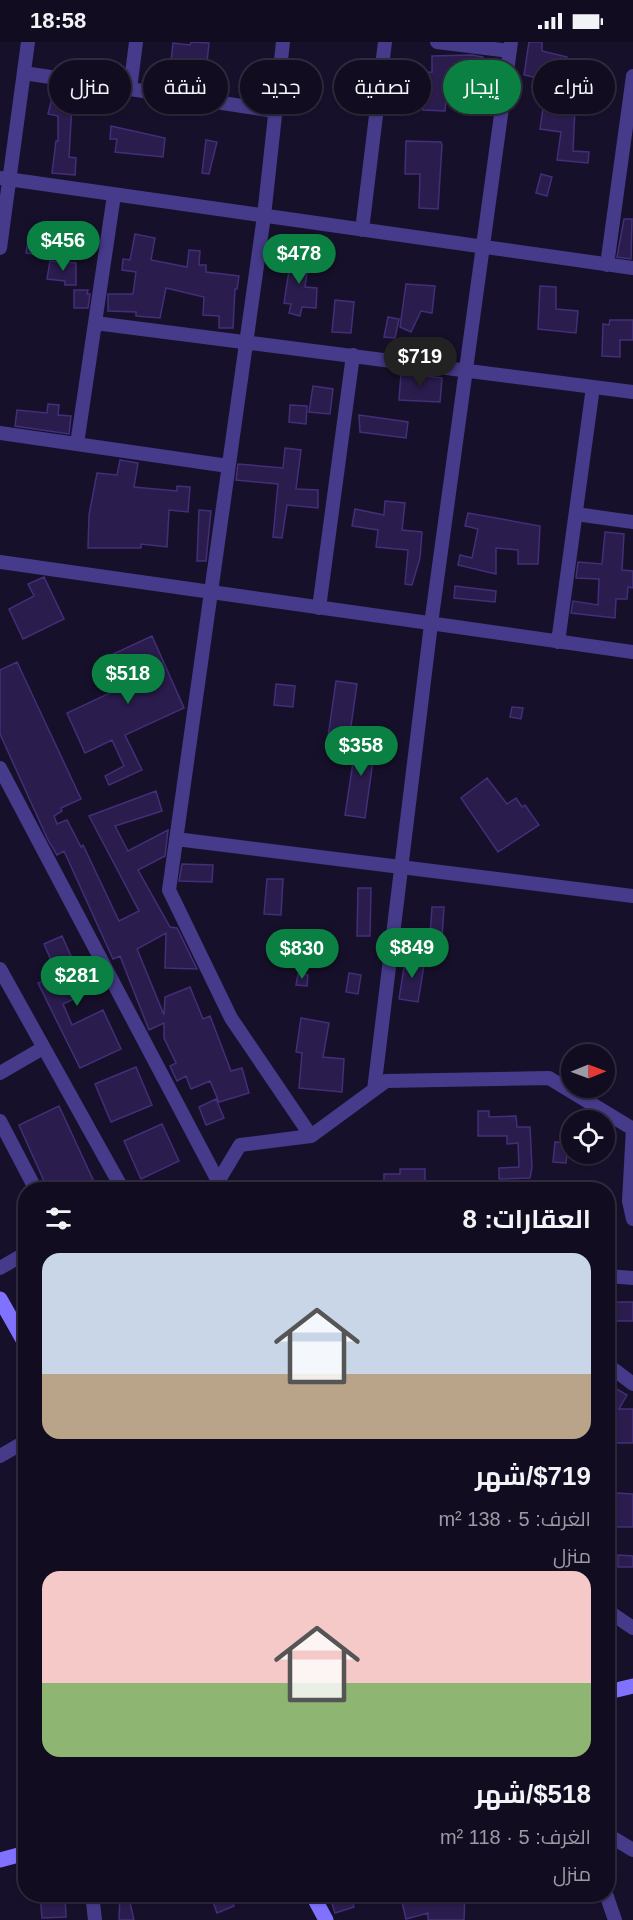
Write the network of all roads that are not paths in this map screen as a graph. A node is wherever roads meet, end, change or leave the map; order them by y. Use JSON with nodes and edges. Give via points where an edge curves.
{"nodes":[{"id":1,"x":28,"y":42,"type":"edge"},
{"id":2,"x":136,"y":42,"type":"edge"},
{"id":3,"x":283,"y":42,"type":"edge"},
{"id":4,"x":385,"y":42,"type":"edge"},
{"id":5,"x":437,"y":42,"type":"edge"},
{"id":6,"x":511,"y":46,"type":"edge"},
{"id":7,"x":281,"y":60,"type":"edge"},
{"id":8,"x":24,"y":73,"type":"junction"},
{"id":9,"x":633,"y":76,"type":"edge"},
{"id":10,"x":49,"y":77,"type":"edge"},
{"id":11,"x":131,"y":81,"type":"edge"},
{"id":12,"x":131,"y":89,"type":"edge"},
{"id":13,"x":240,"y":106,"type":"edge"},
{"id":14,"x":275,"y":114,"type":"edge"},
{"id":15,"x":5,"y":179,"type":"edge"},
{"id":16,"x":114,"y":195,"type":"junction"},
{"id":17,"x":264,"y":216,"type":"junction"},
{"id":18,"x":362,"y":230,"type":"junction"},
{"id":19,"x":483,"y":247,"type":"junction"},
{"id":20,"x":0,"y":248,"type":"edge"},
{"id":21,"x":607,"y":265,"type":"junction"},
{"id":22,"x":633,"y":268,"type":"edge"},
{"id":23,"x":95,"y":323,"type":"junction"},
{"id":24,"x":246,"y":342,"type":"junction"},
{"id":25,"x":353,"y":355,"type":"junction"},
{"id":26,"x":466,"y":369,"type":"junction"},
{"id":27,"x":593,"y":387,"type":"junction"},
{"id":28,"x":633,"y":392,"type":"edge"},
{"id":29,"x":0,"y":434,"type":"edge"},
{"id":30,"x":77,"y":444,"type":"junction"},
{"id":31,"x":228,"y":466,"type":"junction"},
{"id":32,"x":576,"y":514,"type":"junction"},
{"id":33,"x":633,"y":522,"type":"edge"},
{"id":34,"x":0,"y":562,"type":"edge"},
{"id":35,"x":211,"y":592,"type":"junction"},
{"id":36,"x":319,"y":608,"type":"junction"},
{"id":37,"x":431,"y":624,"type":"junction"},
{"id":38,"x":558,"y":642,"type":"junction"},
{"id":39,"x":633,"y":652,"type":"edge"},
{"id":40,"x":0,"y":768,"type":"edge"},
{"id":41,"x":176,"y":839,"type":"junction"},
{"id":42,"x":400,"y":867,"type":"junction"},
{"id":43,"x":633,"y":896,"type":"edge"},
{"id":44,"x":0,"y":969,"type":"edge"},
{"id":45,"x":43,"y":1048,"type":"junction"},
{"id":46,"x":0,"y":1073,"type":"edge"},
{"id":47,"x":374,"y":1090,"type":"junction"},
{"id":48,"x":0,"y":1121,"type":"edge"},
{"id":49,"x":633,"y":1129,"type":"edge"},
{"id":50,"x":311,"y":1136,"type":"junction"},
{"id":51,"x":32,"y":1182,"type":"edge"},
{"id":52,"x":118,"y":1182,"type":"edge"},
{"id":53,"x":214,"y":1182,"type":"edge"},
{"id":54,"x":218,"y":1182,"type":"edge"},
{"id":55,"x":633,"y":1219,"type":"edge"},
{"id":56,"x":18,"y":1258,"type":"edge"},
{"id":57,"x":0,"y":1268,"type":"edge"},
{"id":58,"x":615,"y":1277,"type":"edge"},
{"id":59,"x":633,"y":1278,"type":"edge"},
{"id":60,"x":0,"y":1299,"type":"edge"},
{"id":61,"x":18,"y":1331,"type":"edge"},
{"id":62,"x":615,"y":1370,"type":"edge"},
{"id":63,"x":633,"y":1384,"type":"edge"},
{"id":64,"x":18,"y":1446,"type":"edge"},
{"id":65,"x":0,"y":1456,"type":"edge"},
{"id":66,"x":615,"y":1616,"type":"edge"},
{"id":67,"x":633,"y":1628,"type":"edge"},
{"id":68,"x":633,"y":1686,"type":"edge"},
{"id":69,"x":615,"y":1690,"type":"edge"},
{"id":70,"x":615,"y":1839,"type":"edge"},
{"id":71,"x":633,"y":1850,"type":"edge"},
{"id":72,"x":18,"y":1855,"type":"edge"},
{"id":73,"x":0,"y":1860,"type":"edge"},
{"id":74,"x":93,"y":1902,"type":"edge"},
{"id":75,"x":316,"y":1902,"type":"edge"},
{"id":76,"x":609,"y":1902,"type":"edge"},
{"id":77,"x":95,"y":1920,"type":"edge"},
{"id":78,"x":326,"y":1920,"type":"edge"},
{"id":79,"x":615,"y":1920,"type":"edge"}],
"edges":[{"from":1,"to":8,"type":"street"},
{"from":2,"to":11,"type":"street"},
{"from":3,"to":7,"type":"street"},
{"from":4,"to":18,"type":"street"},
{"from":5,"to":6,"type":"street"},
{"from":6,"to":19,"type":"street"},
{"from":8,"to":10,"type":"street"},
{"from":8,"to":15,"type":"street"},
{"from":9,"to":21,"type":"street"},
{"from":12,"to":13,"type":"street"},
{"from":14,"to":17,"type":"street"},
{"from":15,"to":16,"type":"street"},
{"from":15,"to":20,"type":"street"},
{"from":16,"to":17,"type":"street"},
{"from":16,"to":23,"type":"street"},
{"from":17,"to":18,"type":"street"},
{"from":17,"to":24,"type":"street"},
{"from":18,"to":19,"type":"street"},
{"from":19,"to":21,"type":"street"},
{"from":19,"to":26,"type":"street"},
{"from":21,"to":22,"type":"street"},
{"from":23,"to":24,"type":"street"},
{"from":23,"to":30,"type":"street"},
{"from":24,"to":25,"type":"street"},
{"from":24,"to":31,"type":"street"},
{"from":25,"to":26,"type":"street"},
{"from":25,"to":36,"type":"street"},
{"from":26,"to":27,"type":"street"},
{"from":26,"to":37,"type":"street"},
{"from":27,"to":28,"type":"street"},
{"from":27,"to":32,"type":"street"},
{"from":29,"to":30,"type":"street"},
{"from":30,"to":31,"type":"street"},
{"from":31,"to":35,"type":"street"},
{"from":32,"to":33,"type":"street"},
{"from":32,"to":38,"type":"street"},
{"from":34,"to":35,"type":"street"},
{"from":35,"to":36,"type":"street"},
{"from":35,"to":41,"type":"street"},
{"from":36,"to":37,"type":"street"},
{"from":37,"to":38,"type":"street"},
{"from":37,"to":42,"type":"street"},
{"from":38,"to":39,"type":"street"},
{"from":40,"to":53,"type":"street"},
{"from":41,"to":42,"type":"street"},
{"from":41,"to":50,"type":"street","via":[[169,891],[231,1018]]},
{"from":42,"to":43,"type":"street"},
{"from":42,"to":47,"type":"street"},
{"from":44,"to":45,"type":"street"},
{"from":45,"to":46,"type":"street"},
{"from":45,"to":52,"type":"street"},
{"from":47,"to":49,"type":"street","via":[[386,1081],[549,1078]]},
{"from":47,"to":50,"type":"street"},
{"from":48,"to":51,"type":"street"},
{"from":49,"to":55,"type":"street","via":[[629,1201]]},
{"from":50,"to":54,"type":"street","via":[[240,1145]]},
{"from":56,"to":57,"type":"street"},
{"from":58,"to":59,"type":"street"},
{"from":60,"to":61,"type":"street"},
{"from":62,"to":63,"type":"street"},
{"from":64,"to":65,"type":"street"},
{"from":66,"to":67,"type":"street"},
{"from":68,"to":69,"type":"street"},
{"from":70,"to":71,"type":"street"},
{"from":72,"to":73,"type":"street"},
{"from":74,"to":77,"type":"street"},
{"from":75,"to":78,"type":"street"},
{"from":76,"to":79,"type":"street"}]}
